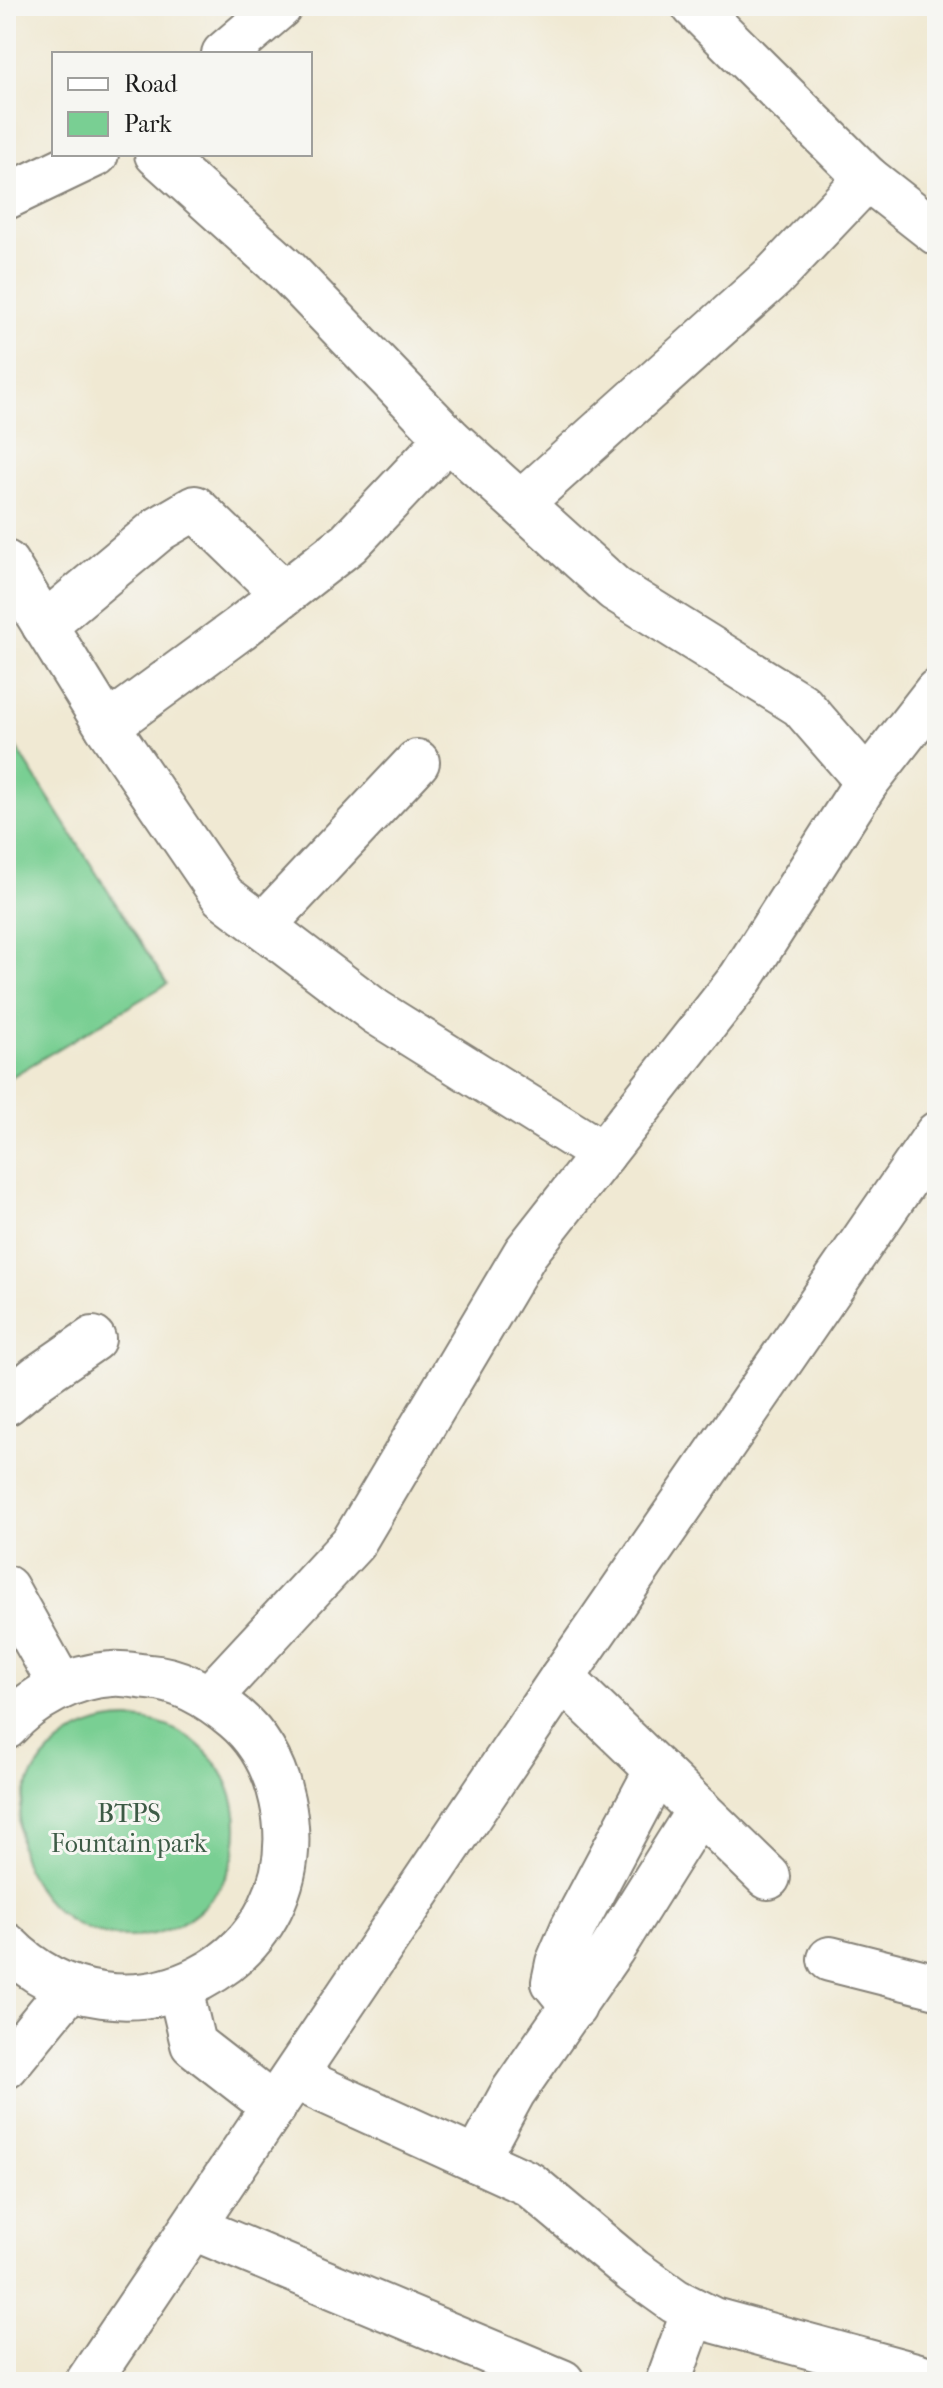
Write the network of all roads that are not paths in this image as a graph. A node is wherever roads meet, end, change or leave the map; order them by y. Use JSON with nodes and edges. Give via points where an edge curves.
{"nodes":[{"id":1,"x":280,"y":6,"type":"edge"},
{"id":2,"x":694,"y":6,"type":"edge"},
{"id":3,"x":226,"y":52,"type":"edge"},
{"id":4,"x":92,"y":156,"type":"edge"},
{"id":5,"x":159,"y":156,"type":"edge"},
{"id":6,"x":867,"y":178,"type":"junction"},
{"id":7,"x":6,"y":197,"type":"edge"},
{"id":8,"x":937,"y":233,"type":"edge"},
{"id":9,"x":448,"y":438,"type":"junction"},
{"id":10,"x":521,"y":503,"type":"junction"},
{"id":11,"x":6,"y":563,"type":"edge"},
{"id":12,"x":284,"y":594,"type":"junction"},
{"id":13,"x":44,"y":625,"type":"junction"},
{"id":14,"x":937,"y":691,"type":"edge"},
{"id":15,"x":107,"y":726,"type":"junction"},
{"id":16,"x":417,"y":762,"type":"dead end"},
{"id":17,"x":867,"y":781,"type":"junction"},
{"id":18,"x":263,"y":926,"type":"junction"},
{"id":19,"x":937,"y":1134,"type":"edge"},
{"id":20,"x":603,"y":1154,"type":"junction"},
{"id":21,"x":93,"y":1339,"type":"dead end"},
{"id":22,"x":6,"y":1403,"type":"edge"},
{"id":23,"x":6,"y":1588,"type":"edge"},
{"id":24,"x":562,"y":1678,"type":"junction"},
{"id":25,"x":61,"y":1686,"type":"junction"},
{"id":26,"x":210,"y":1697,"type":"junction"},
{"id":27,"x":6,"y":1727,"type":"edge"},
{"id":28,"x":657,"y":1770,"type":"junction"},
{"id":29,"x":699,"y":1810,"type":"junction"},
{"id":30,"x":768,"y":1877,"type":"dead end"},
{"id":31,"x":6,"y":1945,"type":"edge"},
{"id":32,"x":830,"y":1959,"type":"dead end"},
{"id":33,"x":937,"y":1986,"type":"edge"},
{"id":34,"x":69,"y":1989,"type":"junction"},
{"id":35,"x":180,"y":1989,"type":"junction"},
{"id":36,"x":574,"y":2007,"type":"junction"},
{"id":37,"x":6,"y":2066,"type":"edge"},
{"id":38,"x":284,"y":2092,"type":"junction"},
{"id":39,"x":476,"y":2160,"type":"junction"},
{"id":40,"x":194,"y":2228,"type":"junction"},
{"id":41,"x":694,"y":2311,"type":"junction"},
{"id":42,"x":937,"y":2381,"type":"edge"},
{"id":43,"x":88,"y":2382,"type":"edge"},
{"id":44,"x":562,"y":2382,"type":"edge"},
{"id":45,"x":668,"y":2382,"type":"edge"}],
"edges":[{"from":1,"to":3,"type":"street"},
{"from":2,"to":6,"type":"street"},
{"from":4,"to":7,"type":"street"},
{"from":5,"to":9,"type":"street","via":[[286,270]]},
{"from":6,"to":8,"type":"street"},
{"from":6,"to":10,"type":"street","via":[[773,277]]},
{"from":9,"to":10,"type":"street"},
{"from":9,"to":12,"type":"street","via":[[349,543]]},
{"from":10,"to":17,"type":"street","via":[[615,589],[801,705]]},
{"from":11,"to":13,"type":"street"},
{"from":12,"to":13,"type":"street","via":[[195,508],[159,529]]},
{"from":12,"to":15,"type":"street"},
{"from":13,"to":15,"type":"street"},
{"from":14,"to":17,"type":"street"},
{"from":15,"to":18,"type":"street","via":[[223,896]]},
{"from":16,"to":18,"type":"street"},
{"from":17,"to":20,"type":"street","via":[[741,978]]},
{"from":18,"to":20,"type":"street","via":[[376,1012]]},
{"from":19,"to":24,"type":"street"},
{"from":20,"to":26,"type":"street","via":[[526,1252],[353,1543]]},
{"from":21,"to":22,"type":"street"},
{"from":23,"to":25,"type":"street"},
{"from":24,"to":28,"type":"street"},
{"from":24,"to":38,"type":"street"},
{"from":25,"to":26,"type":"street","via":[[111,1674],[163,1678]]},
{"from":25,"to":27,"type":"street","via":[[20,1711]]},
{"from":26,"to":35,"type":"street","via":[[250,1731],[277,1776],[288,1827],[283,1878],[261,1926],[225,1964]]},
{"from":28,"to":29,"type":"street"},
{"from":28,"to":36,"type":"street","via":[[558,1963],[554,1982]]},
{"from":29,"to":30,"type":"street"},
{"from":29,"to":36,"type":"street"},
{"from":31,"to":34,"type":"street","via":[[26,1965]]},
{"from":32,"to":33,"type":"street"},
{"from":34,"to":35,"type":"street","via":[[124,1998]]},
{"from":34,"to":37,"type":"street"},
{"from":35,"to":38,"type":"street","via":[[193,2044]]},
{"from":36,"to":39,"type":"street","via":[[513,2092]]},
{"from":38,"to":39,"type":"street"},
{"from":38,"to":40,"type":"street"},
{"from":39,"to":41,"type":"street","via":[[529,2184],[633,2271]]},
{"from":40,"to":43,"type":"street"},
{"from":40,"to":44,"type":"street"},
{"from":41,"to":42,"type":"street"},
{"from":41,"to":45,"type":"street"}]}
